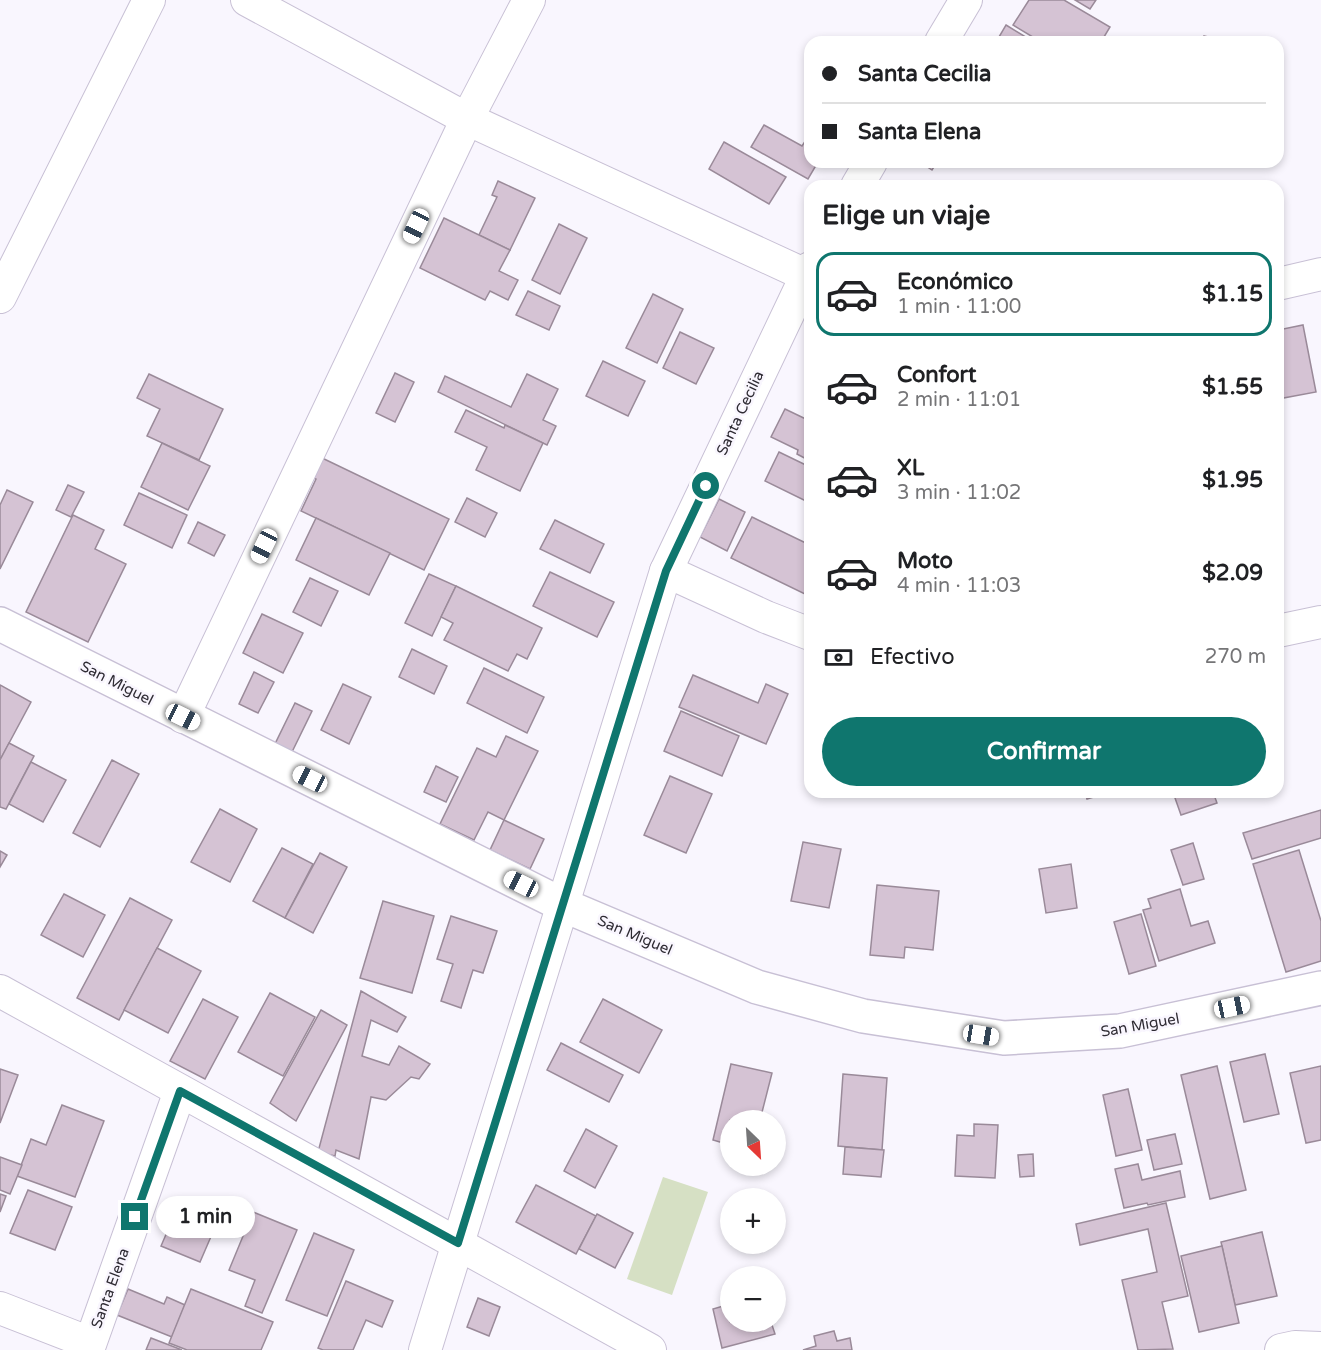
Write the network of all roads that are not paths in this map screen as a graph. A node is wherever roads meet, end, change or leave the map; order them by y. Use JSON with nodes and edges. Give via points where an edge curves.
{"nodes":[{"id":1,"x":149,"y":0,"type":"edge"},
{"id":2,"x":247,"y":0,"type":"edge"},
{"id":3,"x":529,"y":0,"type":"edge"},
{"id":4,"x":966,"y":0,"type":"edge"},
{"id":5,"x":945,"y":36,"type":"edge"},
{"id":6,"x":467,"y":119,"type":"junction"},
{"id":7,"x":804,"y":271,"type":"edge"},
{"id":8,"x":1321,"y":274,"type":"edge"},
{"id":9,"x":804,"y":283,"type":"edge"},
{"id":10,"x":1284,"y":283,"type":"edge"},
{"id":11,"x":0,"y":297,"type":"edge"},
{"id":12,"x":666,"y":571,"type":"junction"},
{"id":13,"x":1321,"y":622,"type":"edge"},
{"id":14,"x":0,"y":624,"type":"edge"},
{"id":15,"x":1284,"y":631,"type":"edge"},
{"id":16,"x":804,"y":632,"type":"edge"},
{"id":17,"x":183,"y":717,"type":"junction"},
{"id":18,"x":563,"y":905,"type":"junction"},
{"id":19,"x":1321,"y":987,"type":"edge"},
{"id":20,"x":0,"y":991,"type":"edge"},
{"id":21,"x":180,"y":1091,"type":"junction"},
{"id":22,"x":458,"y":1243,"type":"junction"},
{"id":23,"x":0,"y":1308,"type":"edge"},
{"id":24,"x":89,"y":1347,"type":"edge"},
{"id":25,"x":1321,"y":1348,"type":"edge"},
{"id":26,"x":425,"y":1350,"type":"edge"},
{"id":27,"x":650,"y":1350,"type":"edge"},
{"id":28,"x":1281,"y":1350,"type":"edge"}],
"edges":[{"from":1,"to":11,"type":"street"},
{"from":2,"to":6,"type":"street"},
{"from":3,"to":6,"type":"street"},
{"from":4,"to":5,"type":"street"},
{"from":6,"to":7,"type":"street"},
{"from":6,"to":17,"type":"street"},
{"from":8,"to":10,"type":"street"},
{"from":9,"to":12,"type":"street","name":"Santa Cecilia"},
{"from":12,"to":16,"type":"street"},
{"from":12,"to":18,"type":"street","name":"Santa Cecilia"},
{"from":13,"to":15,"type":"street"},
{"from":14,"to":17,"type":"street","name":"San Miguel"},
{"from":17,"to":18,"type":"street","name":"San Miguel"},
{"from":18,"to":19,"type":"street","name":"San Miguel","via":[[757,987],[863,1016],[1004,1038],[1120,1031]]},
{"from":18,"to":22,"type":"street","name":"Santa Cecilia"},
{"from":20,"to":21,"type":"street"},
{"from":21,"to":22,"type":"street"},
{"from":21,"to":24,"type":"street","name":"Santa Elena"},
{"from":22,"to":26,"type":"street","name":"Santa Cecilia"},
{"from":22,"to":27,"type":"street"},
{"from":23,"to":24,"type":"street"},
{"from":25,"to":28,"type":"street"}]}
